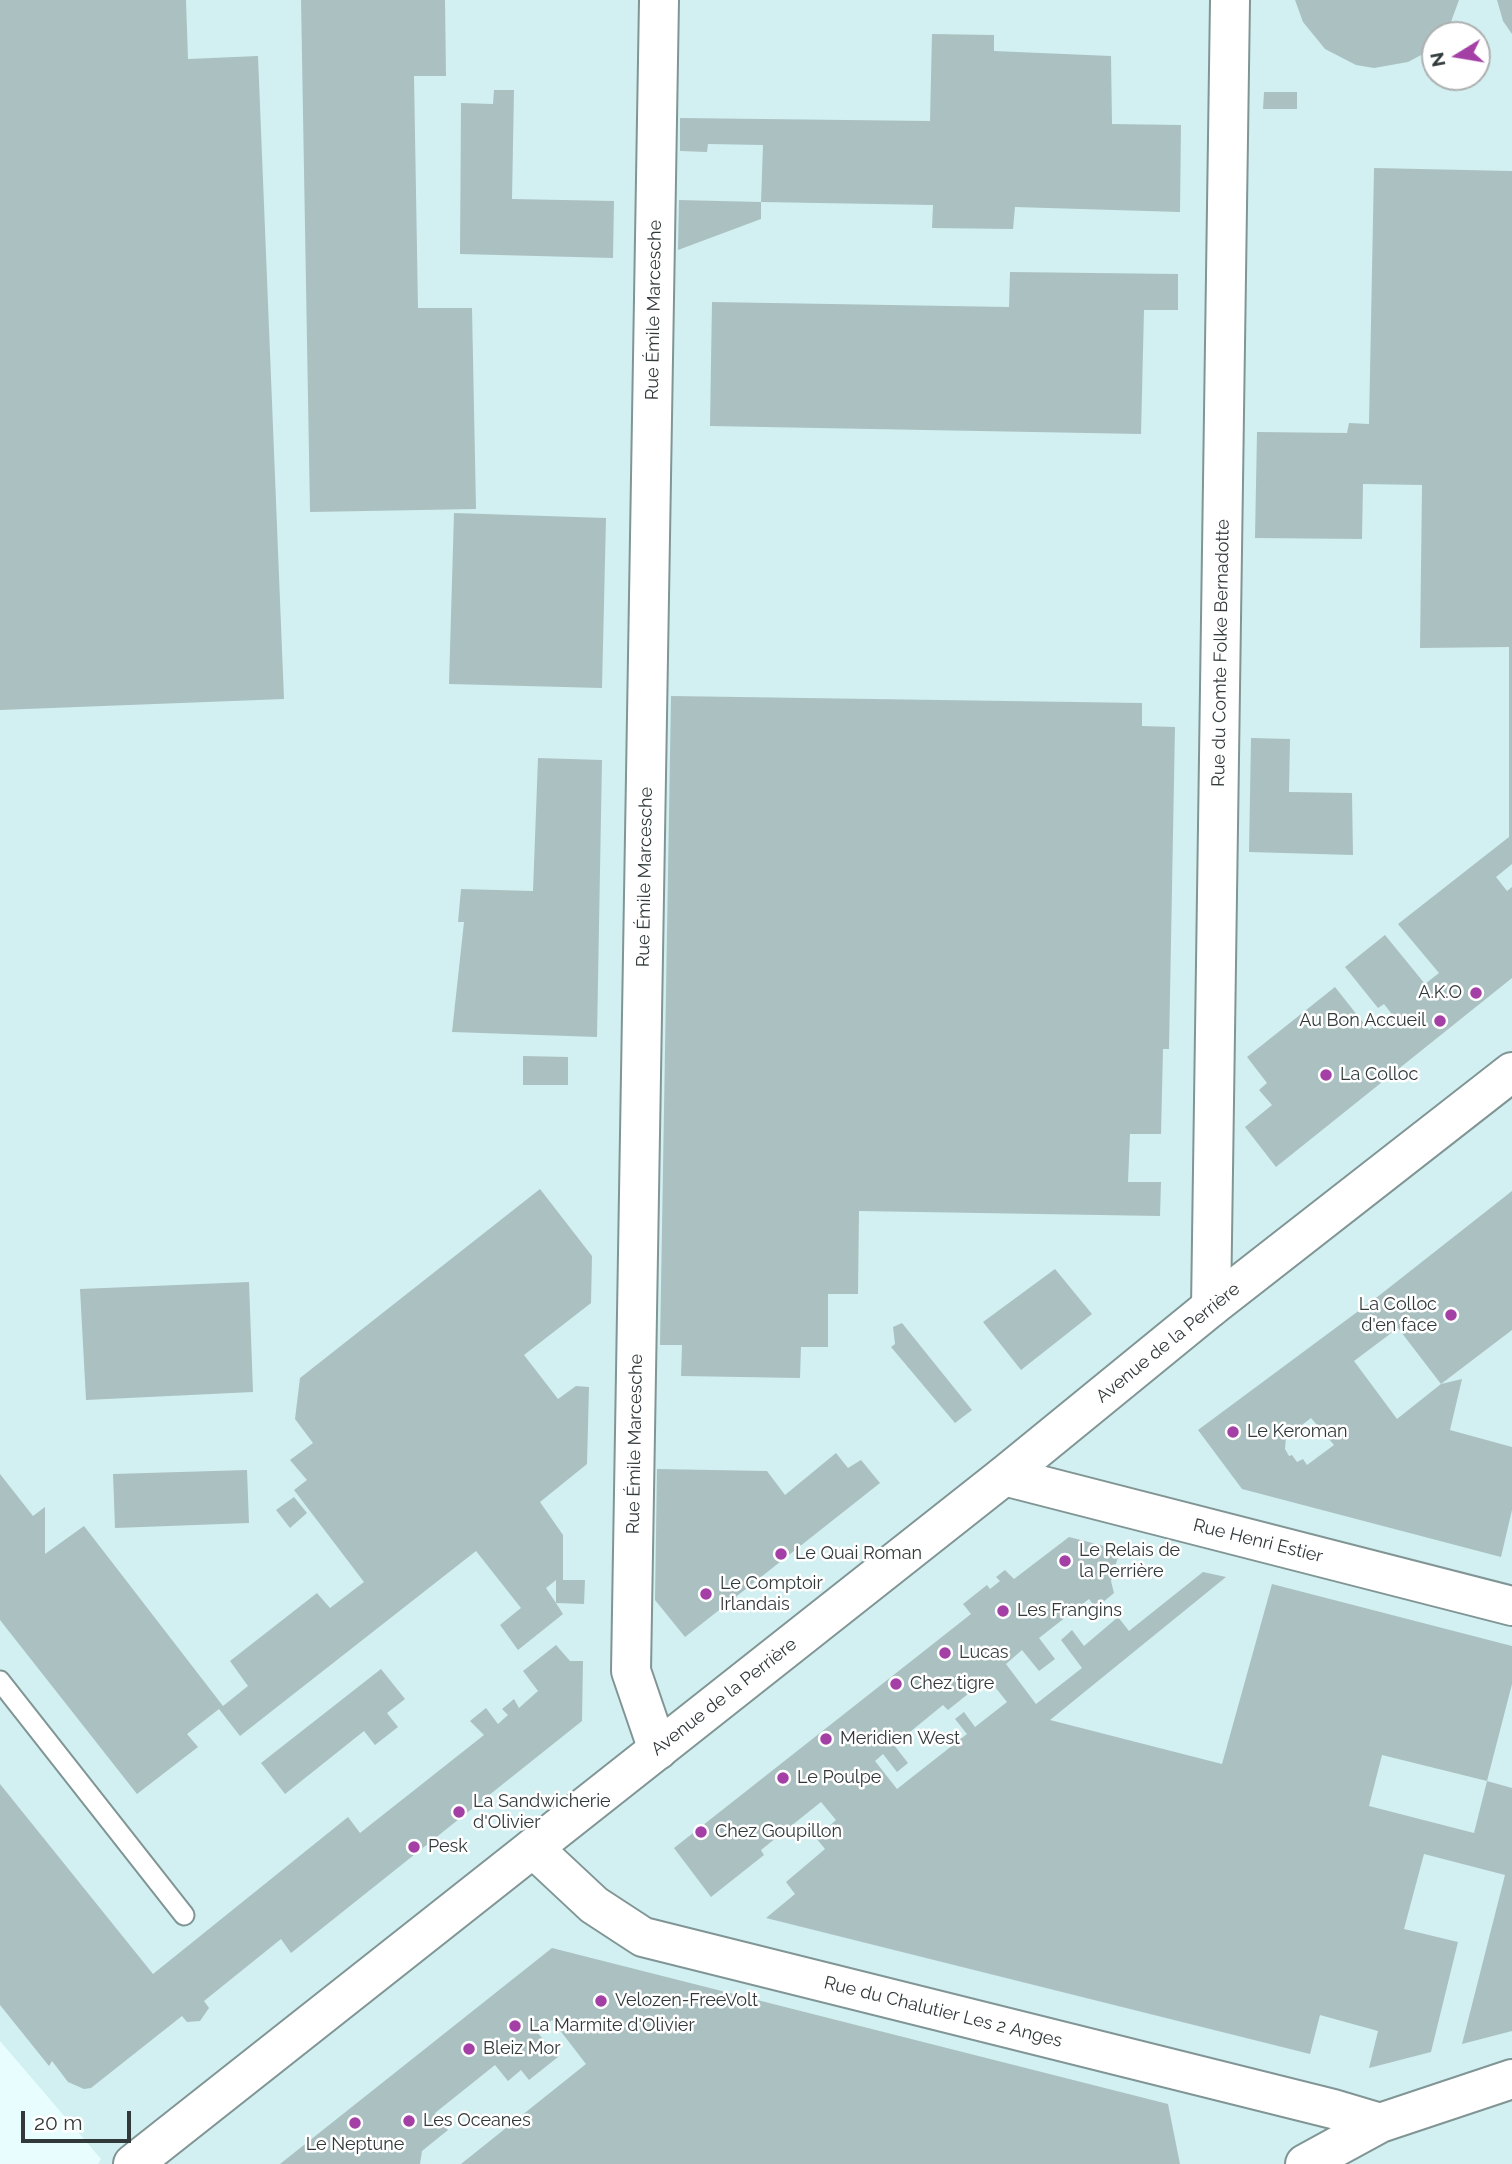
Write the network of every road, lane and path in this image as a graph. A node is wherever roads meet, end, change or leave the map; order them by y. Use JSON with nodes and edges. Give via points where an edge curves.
{"nodes":[{"id":1,"x":659,"y":0,"type":"edge"},
{"id":2,"x":1230,"y":0,"type":"edge"},
{"id":3,"x":1512,"y":1072,"type":"edge"},
{"id":4,"x":1211,"y":1307,"type":"junction"},
{"id":5,"x":1004,"y":1476,"type":"junction"},
{"id":6,"x":1512,"y":1606,"type":"edge"},
{"id":7,"x":0,"y":1681,"type":"edge"},
{"id":8,"x":658,"y":1750,"type":"junction"},
{"id":9,"x":533,"y":1848,"type":"junction"},
{"id":10,"x":184,"y":1915,"type":"dead end"},
{"id":11,"x":1512,"y":2079,"type":"edge"},
{"id":12,"x":1380,"y":2123,"type":"junction"},
{"id":13,"x":134,"y":2164,"type":"edge"},
{"id":14,"x":1305,"y":2164,"type":"edge"}],
"edges":[{"from":1,"to":8,"type":"street","name":"Rue Émile Marcesche","via":[[631,1671]]},
{"from":2,"to":4,"type":"street","name":"Rue du Comte Folke Bernadotte"},
{"from":3,"to":4,"type":"street","name":"Avenue de la Perrière"},
{"from":4,"to":5,"type":"street","name":"Avenue de la Perrière"},
{"from":5,"to":6,"type":"street","name":"Rue Henri Estier"},
{"from":5,"to":8,"type":"street","name":"Avenue de la Perrière"},
{"from":7,"to":10,"type":"lane"},
{"from":8,"to":9,"type":"street","name":"Avenue de la Perrière"},
{"from":9,"to":12,"type":"street","name":"Rue du Chalutier Les 2 Anges","via":[[594,1905],[643,1937]]},
{"from":9,"to":13,"type":"street","name":"Avenue de la Perrière"},
{"from":11,"to":12,"type":"street"},
{"from":12,"to":14,"type":"street"}]}
